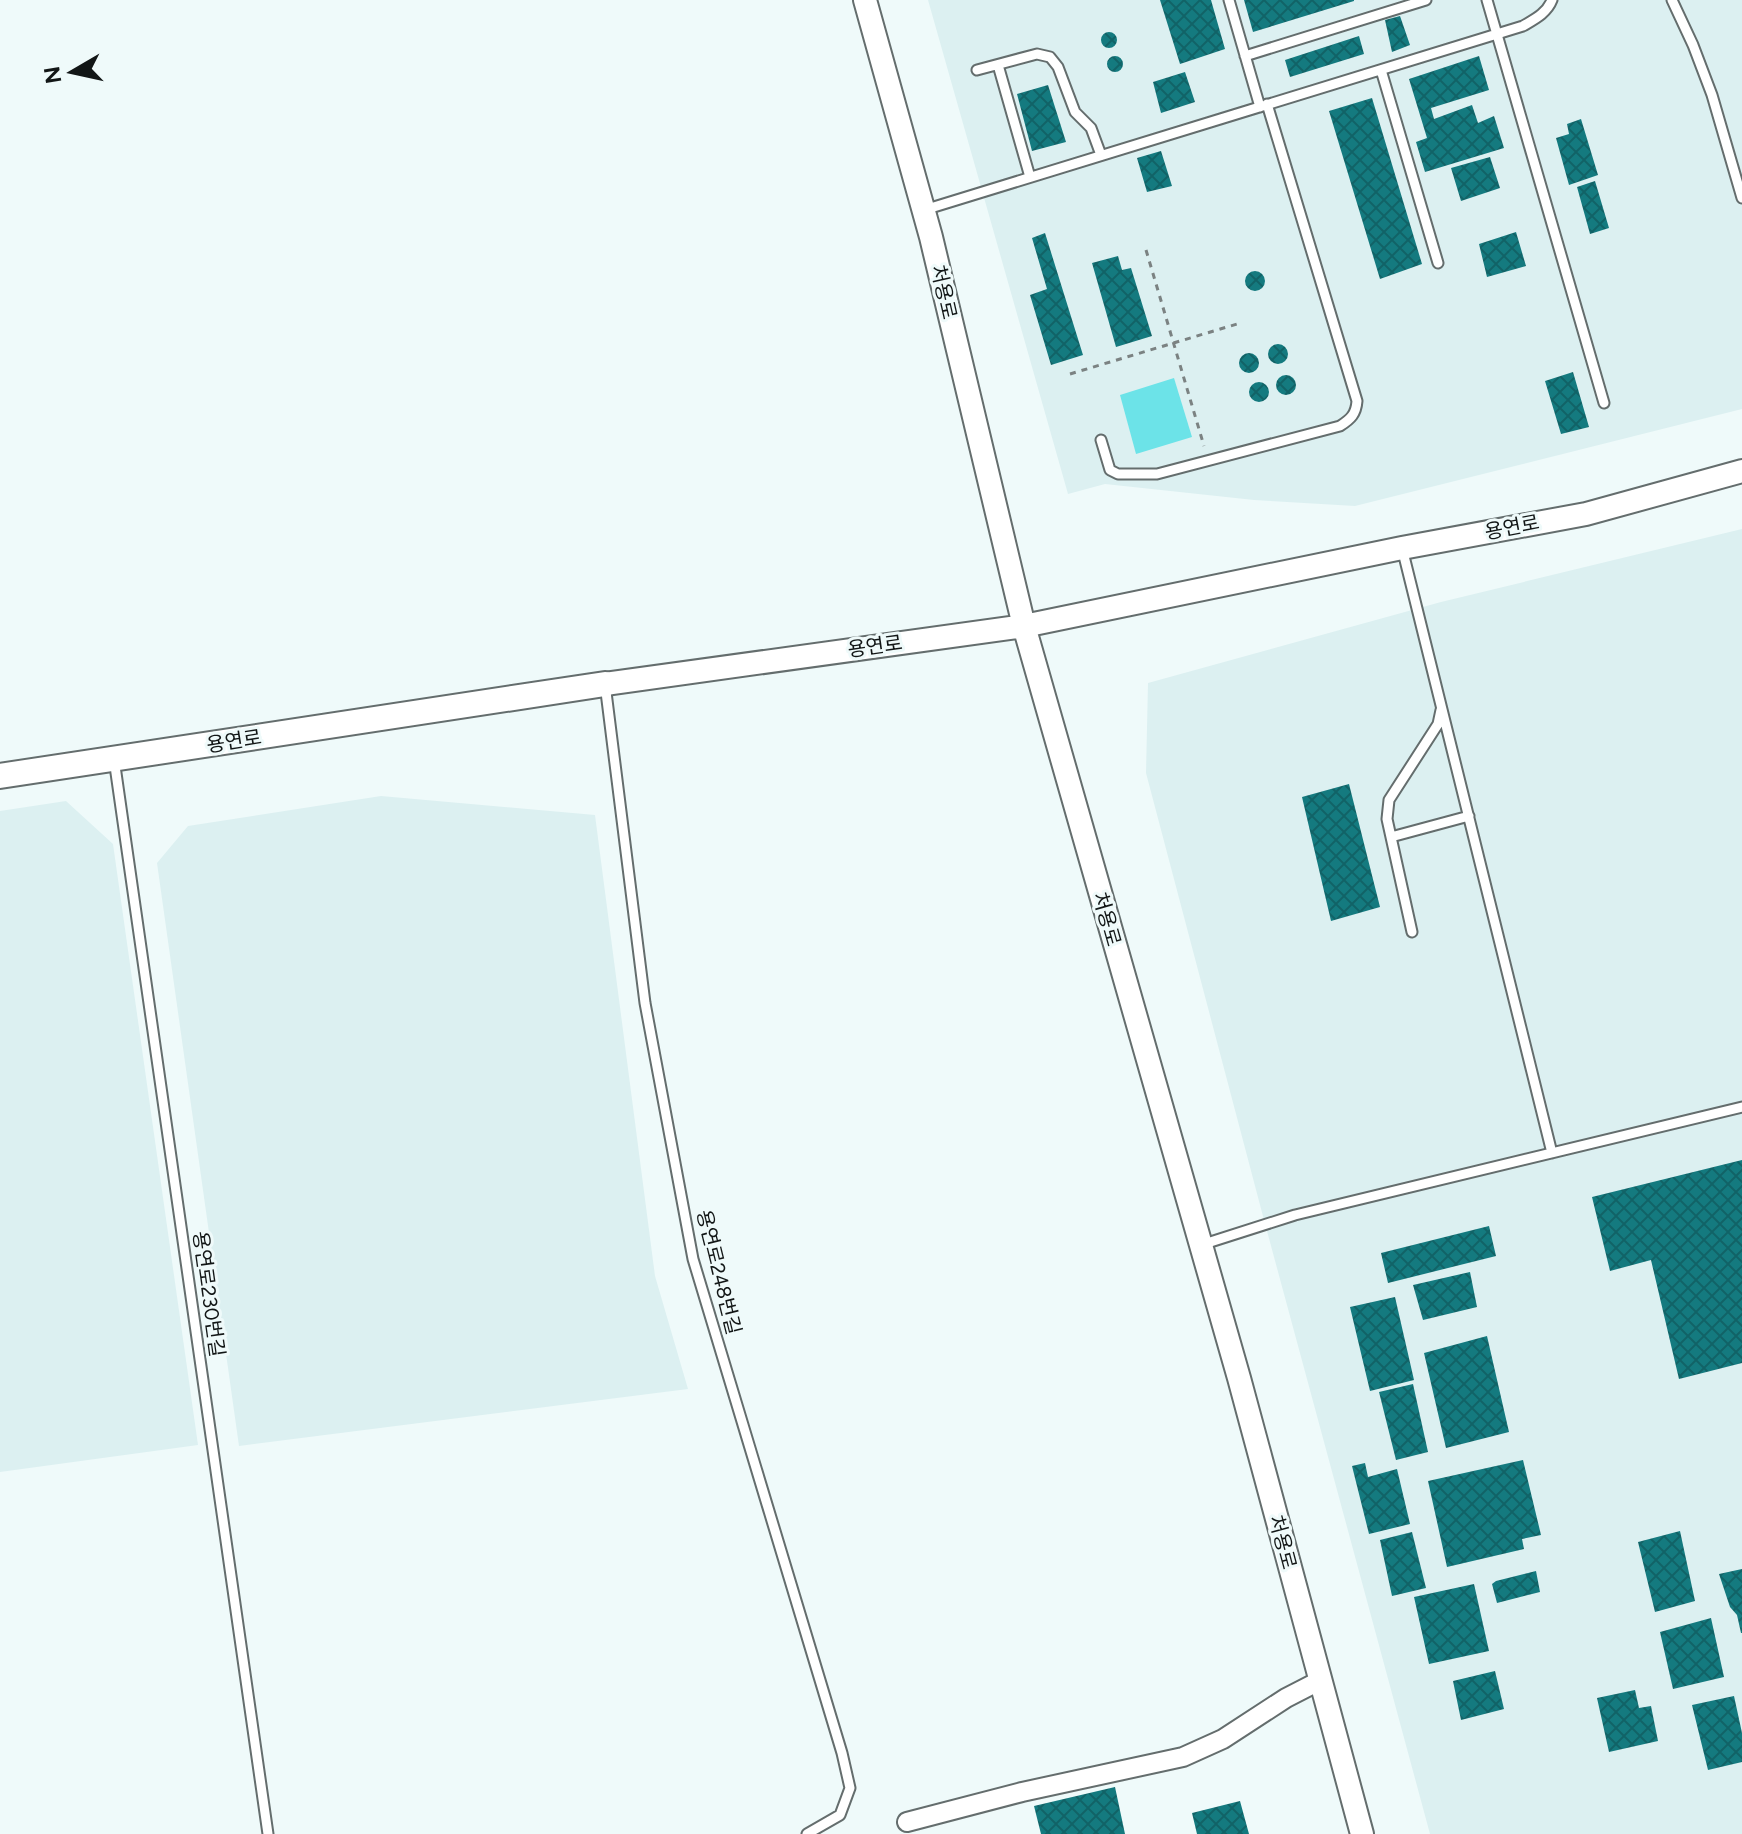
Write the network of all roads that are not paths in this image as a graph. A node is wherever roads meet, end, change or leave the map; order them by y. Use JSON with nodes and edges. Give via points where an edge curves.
{"nodes":[{"id":1,"x":865,"y":0,"type":"edge"},
{"id":2,"x":1229,"y":0,"type":"edge"},
{"id":3,"x":1426,"y":0,"type":"edge"},
{"id":4,"x":1487,"y":0,"type":"edge"},
{"id":5,"x":1552,"y":0,"type":"edge"},
{"id":6,"x":1672,"y":0,"type":"edge"},
{"id":7,"x":1497,"y":34,"type":"junction"},
{"id":8,"x":1245,"y":56,"type":"junction"},
{"id":9,"x":998,"y":65,"type":"junction"},
{"id":10,"x":977,"y":70,"type":"dead end"},
{"id":11,"x":1381,"y":70,"type":"junction"},
{"id":12,"x":1263,"y":106,"type":"junction"},
{"id":13,"x":1101,"y":155,"type":"junction"},
{"id":14,"x":1030,"y":177,"type":"junction"},
{"id":15,"x":1742,"y":198,"type":"edge"},
{"id":16,"x":924,"y":210,"type":"junction"},
{"id":17,"x":1438,"y":263,"type":"dead end"},
{"id":18,"x":1604,"y":403,"type":"dead end"},
{"id":19,"x":1101,"y":440,"type":"dead end"},
{"id":20,"x":1742,"y":471,"type":"edge"},
{"id":21,"x":1402,"y":548,"type":"junction"},
{"id":22,"x":1024,"y":626,"type":"junction"},
{"id":23,"x":605,"y":684,"type":"junction"},
{"id":24,"x":1442,"y":706,"type":"junction"},
{"id":25,"x":114,"y":759,"type":"junction"},
{"id":26,"x":0,"y":776,"type":"edge"},
{"id":27,"x":1469,"y":816,"type":"junction"},
{"id":28,"x":1391,"y":837,"type":"junction"},
{"id":29,"x":1412,"y":932,"type":"dead end"},
{"id":30,"x":1742,"y":1107,"type":"edge"},
{"id":31,"x":1552,"y":1153,"type":"junction"},
{"id":32,"x":1201,"y":1245,"type":"junction"},
{"id":33,"x":1321,"y":1680,"type":"junction"},
{"id":34,"x":907,"y":1822,"type":"dead end"},
{"id":35,"x":268,"y":1834,"type":"edge"},
{"id":36,"x":807,"y":1834,"type":"edge"},
{"id":37,"x":1362,"y":1834,"type":"edge"}],
"edges":[{"from":1,"to":16,"type":"street","name":"처용로"},
{"from":2,"to":8,"type":"lane"},
{"from":3,"to":8,"type":"lane"},
{"from":4,"to":7,"type":"lane"},
{"from":5,"to":7,"type":"lane","via":[[1539,17]]},
{"from":6,"to":15,"type":"lane","via":[[1712,95]]},
{"from":7,"to":11,"type":"lane"},
{"from":7,"to":18,"type":"lane"},
{"from":8,"to":12,"type":"lane"},
{"from":9,"to":10,"type":"lane"},
{"from":9,"to":13,"type":"lane","via":[[1037,54],[1050,57]]},
{"from":9,"to":14,"type":"lane"},
{"from":11,"to":12,"type":"lane"},
{"from":11,"to":17,"type":"lane"},
{"from":12,"to":13,"type":"lane"},
{"from":12,"to":19,"type":"lane","via":[[1357,401],[1356,412],[1340,426],[1157,474],[1110,470]]},
{"from":13,"to":14,"type":"lane"},
{"from":14,"to":16,"type":"lane"},
{"from":16,"to":22,"type":"street","name":"처용로"},
{"from":20,"to":21,"type":"street","name":"용연로","via":[[1586,514]]},
{"from":21,"to":22,"type":"street","name":"용연로"},
{"from":21,"to":24,"type":"lane"},
{"from":22,"to":23,"type":"street","name":"용연로"},
{"from":22,"to":32,"type":"street","name":"처용로"},
{"from":23,"to":25,"type":"main road","name":"용연로"},
{"from":23,"to":36,"type":"lane","name":"용연로248번길","via":[[645,1003],[693,1259],[850,1788],[840,1815]]},
{"from":24,"to":27,"type":"lane"},
{"from":24,"to":28,"type":"lane","via":[[1438,724],[1389,800]]},
{"from":25,"to":26,"type":"main road","name":"용연로"},
{"from":25,"to":35,"type":"lane","name":"용연로230번길"},
{"from":27,"to":28,"type":"lane"},
{"from":27,"to":31,"type":"lane"},
{"from":28,"to":29,"type":"lane"},
{"from":30,"to":31,"type":"lane"},
{"from":31,"to":32,"type":"lane","via":[[1295,1215]]},
{"from":32,"to":33,"type":"street","name":"처용로"},
{"from":33,"to":34,"type":"street","via":[[1183,1757]]},
{"from":33,"to":37,"type":"street","name":"처용로"}]}
